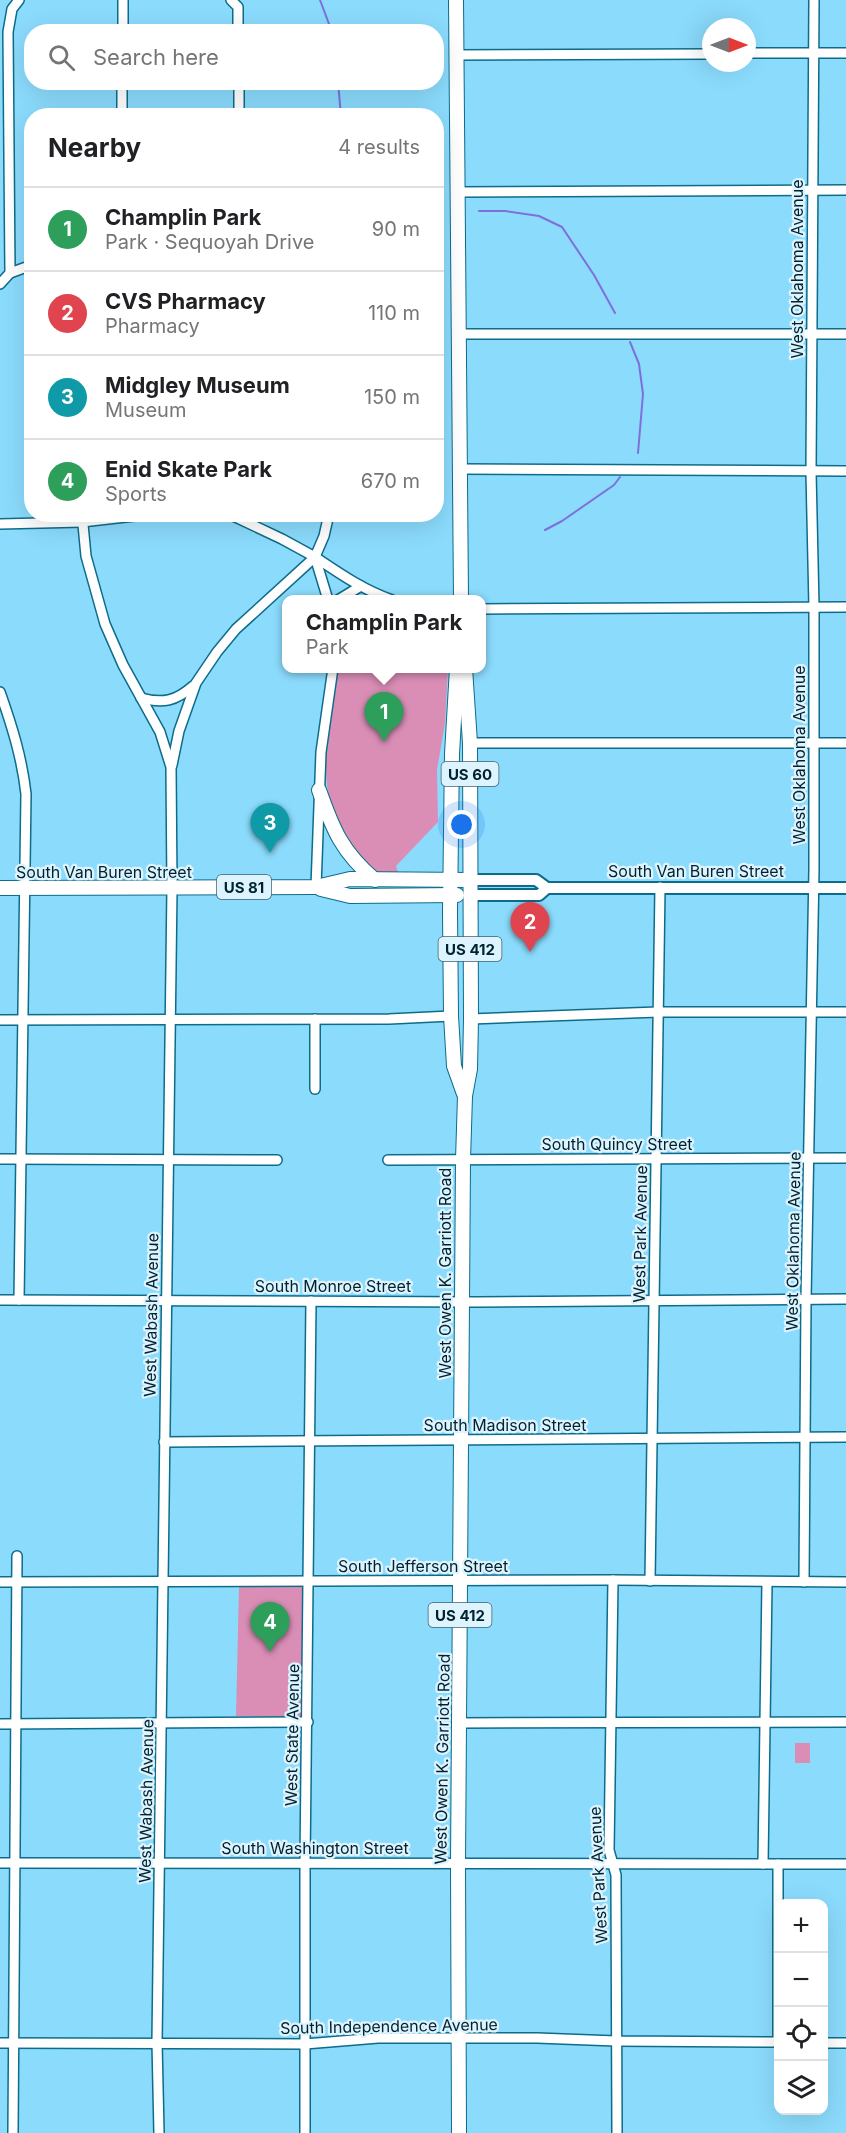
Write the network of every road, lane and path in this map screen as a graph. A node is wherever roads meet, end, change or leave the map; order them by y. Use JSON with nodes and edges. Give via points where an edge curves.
{"nodes":[{"id":1,"x":19,"y":0,"type":"edge"},
{"id":2,"x":123,"y":0,"type":"edge"},
{"id":3,"x":456,"y":0,"type":"edge"},
{"id":4,"x":814,"y":0,"type":"edge"},
{"id":5,"x":234,"y":4,"type":"edge"},
{"id":6,"x":123,"y":24,"type":"edge"},
{"id":7,"x":237,"y":24,"type":"edge"},
{"id":8,"x":756,"y":53,"type":"edge"},
{"id":9,"x":814,"y":53,"type":"junction"},
{"id":10,"x":846,"y":53,"type":"edge"},
{"id":11,"x":456,"y":54,"type":"junction"},
{"id":12,"x":702,"y":54,"type":"edge"},
{"id":13,"x":122,"y":90,"type":"edge"},
{"id":14,"x":239,"y":90,"type":"edge"},
{"id":15,"x":122,"y":108,"type":"edge"},
{"id":16,"x":239,"y":108,"type":"edge"},
{"id":17,"x":813,"y":190,"type":"junction"},
{"id":18,"x":846,"y":190,"type":"edge"},
{"id":19,"x":458,"y":192,"type":"junction"},
{"id":20,"x":24,"y":268,"type":"edge"},
{"id":21,"x":9,"y":273,"type":"junction"},
{"id":22,"x":0,"y":284,"type":"edge"},
{"id":23,"x":459,"y":334,"type":"junction"},
{"id":24,"x":812,"y":334,"type":"junction"},
{"id":25,"x":846,"y":334,"type":"edge"},
{"id":26,"x":460,"y":469,"type":"junction"},
{"id":27,"x":846,"y":471,"type":"edge"},
{"id":28,"x":811,"y":472,"type":"junction"},
{"id":29,"x":27,"y":522,"type":"edge"},
{"id":30,"x":82,"y":522,"type":"edge"},
{"id":31,"x":246,"y":522,"type":"edge"},
{"id":32,"x":327,"y":522,"type":"edge"},
{"id":33,"x":0,"y":524,"type":"edge"},
{"id":34,"x":315,"y":557,"type":"junction"},
{"id":35,"x":361,"y":586,"type":"junction"},
{"id":36,"x":326,"y":595,"type":"edge"},
{"id":37,"x":346,"y":595,"type":"edge"},
{"id":38,"x":381,"y":595,"type":"edge"},
{"id":39,"x":461,"y":595,"type":"edge"},
{"id":40,"x":814,"y":607,"type":"junction"},
{"id":41,"x":846,"y":607,"type":"edge"},
{"id":42,"x":486,"y":609,"type":"edge"},
{"id":43,"x":332,"y":673,"type":"edge"},
{"id":44,"x":457,"y":673,"type":"edge"},
{"id":45,"x":465,"y":673,"type":"edge"},
{"id":46,"x":196,"y":683,"type":"junction"},
{"id":47,"x":0,"y":693,"type":"edge"},
{"id":48,"x":141,"y":698,"type":"junction"},
{"id":49,"x":470,"y":743,"type":"junction"},
{"id":50,"x":814,"y":743,"type":"junction"},
{"id":51,"x":846,"y":743,"type":"edge"},
{"id":52,"x":171,"y":767,"type":"junction"},
{"id":53,"x":320,"y":790,"type":"junction"},
{"id":54,"x":375,"y":880,"type":"junction"},
{"id":55,"x":450,"y":880,"type":"junction"},
{"id":56,"x":470,"y":880,"type":"junction"},
{"id":57,"x":316,"y":887,"type":"junction"},
{"id":58,"x":660,"y":887,"type":"junction"},
{"id":59,"x":814,"y":887,"type":"junction"},
{"id":60,"x":0,"y":888,"type":"edge"},
{"id":61,"x":26,"y":888,"type":"junction"},
{"id":62,"x":172,"y":888,"type":"junction"},
{"id":63,"x":547,"y":888,"type":"junction"},
{"id":64,"x":846,"y":888,"type":"edge"},
{"id":65,"x":450,"y":895,"type":"junction"},
{"id":66,"x":470,"y":895,"type":"junction"},
{"id":67,"x":812,"y":1011,"type":"junction"},
{"id":68,"x":846,"y":1011,"type":"edge"},
{"id":69,"x":658,"y":1012,"type":"junction"},
{"id":70,"x":452,"y":1016,"type":"junction"},
{"id":71,"x":170,"y":1019,"type":"junction"},
{"id":72,"x":315,"y":1019,"type":"junction"},
{"id":73,"x":471,"y":1019,"type":"junction"},
{"id":74,"x":0,"y":1020,"type":"edge"},
{"id":75,"x":23,"y":1020,"type":"junction"},
{"id":76,"x":315,"y":1089,"type":"dead end"},
{"id":77,"x":465,"y":1096,"type":"junction"},
{"id":78,"x":656,"y":1158,"type":"junction"},
{"id":79,"x":810,"y":1158,"type":"junction"},
{"id":80,"x":846,"y":1158,"type":"edge"},
{"id":81,"x":0,"y":1159,"type":"edge"},
{"id":82,"x":20,"y":1159,"type":"junction"},
{"id":83,"x":168,"y":1159,"type":"junction"},
{"id":84,"x":277,"y":1160,"type":"dead end"},
{"id":85,"x":388,"y":1160,"type":"dead end"},
{"id":86,"x":463,"y":1160,"type":"junction"},
{"id":87,"x":806,"y":1299,"type":"junction"},
{"id":88,"x":846,"y":1299,"type":"edge"},
{"id":89,"x":0,"y":1300,"type":"edge"},
{"id":90,"x":19,"y":1300,"type":"junction"},
{"id":91,"x":166,"y":1300,"type":"junction"},
{"id":92,"x":654,"y":1300,"type":"junction"},
{"id":93,"x":312,"y":1301,"type":"junction"},
{"id":94,"x":463,"y":1301,"type":"junction"},
{"id":95,"x":805,"y":1437,"type":"junction"},
{"id":96,"x":846,"y":1437,"type":"edge"},
{"id":97,"x":652,"y":1438,"type":"junction"},
{"id":98,"x":462,"y":1440,"type":"junction"},
{"id":99,"x":310,"y":1441,"type":"junction"},
{"id":100,"x":165,"y":1442,"type":"junction"},
{"id":101,"x":17,"y":1556,"type":"dead end"},
{"id":102,"x":613,"y":1580,"type":"junction"},
{"id":103,"x":163,"y":1581,"type":"junction"},
{"id":104,"x":308,"y":1581,"type":"junction"},
{"id":105,"x":461,"y":1581,"type":"junction"},
{"id":106,"x":650,"y":1581,"type":"junction"},
{"id":107,"x":0,"y":1582,"type":"edge"},
{"id":108,"x":16,"y":1582,"type":"junction"},
{"id":109,"x":767,"y":1582,"type":"junction"},
{"id":110,"x":804,"y":1582,"type":"junction"},
{"id":111,"x":846,"y":1582,"type":"edge"},
{"id":112,"x":308,"y":1722,"type":"junction"},
{"id":113,"x":764,"y":1722,"type":"junction"},
{"id":114,"x":846,"y":1722,"type":"edge"},
{"id":115,"x":162,"y":1723,"type":"junction"},
{"id":116,"x":459,"y":1723,"type":"junction"},
{"id":117,"x":610,"y":1723,"type":"junction"},
{"id":118,"x":0,"y":1724,"type":"edge"},
{"id":119,"x":15,"y":1724,"type":"junction"},
{"id":120,"x":160,"y":1862,"type":"junction"},
{"id":121,"x":0,"y":1863,"type":"edge"},
{"id":122,"x":14,"y":1863,"type":"junction"},
{"id":123,"x":305,"y":1863,"type":"junction"},
{"id":124,"x":613,"y":1863,"type":"junction"},
{"id":125,"x":458,"y":1864,"type":"junction"},
{"id":126,"x":763,"y":1864,"type":"junction"},
{"id":127,"x":778,"y":1864,"type":"junction"},
{"id":128,"x":846,"y":1864,"type":"edge"},
{"id":129,"x":778,"y":2007,"type":"edge"},
{"id":130,"x":458,"y":2038,"type":"junction"},
{"id":131,"x":616,"y":2041,"type":"junction"},
{"id":132,"x":157,"y":2042,"type":"junction"},
{"id":133,"x":774,"y":2042,"type":"edge"},
{"id":134,"x":0,"y":2043,"type":"edge"},
{"id":135,"x":13,"y":2043,"type":"junction"},
{"id":136,"x":828,"y":2043,"type":"edge"},
{"id":137,"x":846,"y":2043,"type":"edge"},
{"id":138,"x":305,"y":2044,"type":"junction"},
{"id":139,"x":13,"y":2133,"type":"edge"},
{"id":140,"x":159,"y":2133,"type":"edge"},
{"id":141,"x":305,"y":2133,"type":"edge"},
{"id":142,"x":459,"y":2133,"type":"edge"},
{"id":143,"x":616,"y":2133,"type":"edge"}],
"edges":[{"from":1,"to":21,"type":"street","via":[[12,9],[8,32]]},
{"from":2,"to":6,"type":"street"},
{"from":3,"to":11,"type":"highway"},
{"from":4,"to":9,"type":"street","name":"West Oklahoma Avenue"},
{"from":5,"to":7,"type":"street"},
{"from":8,"to":9,"type":"street"},
{"from":9,"to":10,"type":"street"},
{"from":9,"to":17,"type":"street","name":"West Oklahoma Avenue"},
{"from":11,"to":12,"type":"street"},
{"from":11,"to":19,"type":"highway"},
{"from":13,"to":15,"type":"street"},
{"from":14,"to":16,"type":"street"},
{"from":17,"to":18,"type":"street"},
{"from":17,"to":19,"type":"street"},
{"from":17,"to":24,"type":"street","name":"West Oklahoma Avenue"},
{"from":19,"to":23,"type":"highway"},
{"from":20,"to":21,"type":"street"},
{"from":21,"to":22,"type":"street"},
{"from":23,"to":24,"type":"street"},
{"from":23,"to":26,"type":"highway"},
{"from":24,"to":25,"type":"street"},
{"from":24,"to":28,"type":"street","name":"West Oklahoma Avenue"},
{"from":26,"to":28,"type":"street"},
{"from":26,"to":39,"type":"highway"},
{"from":27,"to":28,"type":"street"},
{"from":28,"to":40,"type":"street","name":"West Oklahoma Avenue"},
{"from":29,"to":33,"type":"street"},
{"from":30,"to":48,"type":"street","name":"West Wabash Avenue","via":[[86,556],[105,624]]},
{"from":31,"to":34,"type":"street"},
{"from":32,"to":34,"type":"street"},
{"from":34,"to":35,"type":"street"},
{"from":34,"to":36,"type":"street"},
{"from":34,"to":46,"type":"street","via":[[236,629]]},
{"from":35,"to":37,"type":"street"},
{"from":35,"to":38,"type":"street"},
{"from":40,"to":41,"type":"street"},
{"from":40,"to":42,"type":"street"},
{"from":40,"to":50,"type":"street","name":"West Oklahoma Avenue"},
{"from":43,"to":53,"type":"street","via":[[321,752]]},
{"from":44,"to":55,"type":"highway","name":"West Owen K. Garriott Road","number":"US 60"},
{"from":45,"to":49,"type":"highway","name":"West Owen K. Garriott Road","number":"US 60"},
{"from":46,"to":48,"type":"street","via":[[174,700]]},
{"from":46,"to":52,"type":"street"},
{"from":47,"to":61,"type":"street","via":[[23,769]]},
{"from":48,"to":52,"type":"street","name":"West Wabash Avenue","via":[[160,732]]},
{"from":49,"to":50,"type":"street"},
{"from":49,"to":56,"type":"highway","name":"West Owen K. Garriott Road","number":"US 60"},
{"from":50,"to":51,"type":"street"},
{"from":50,"to":59,"type":"street","name":"West Oklahoma Avenue"},
{"from":52,"to":62,"type":"street","name":"West Wabash Avenue"},
{"from":53,"to":54,"type":"highway","via":[[345,849]]},
{"from":53,"to":57,"type":"street"},
{"from":54,"to":55,"type":"highway","name":"South Van Buren Street","number":"US 81"},
{"from":54,"to":57,"type":"highway","name":"South Van Buren Street","number":"US 81","via":[[350,879]]},
{"from":55,"to":56,"type":"highway","name":"South Van Buren Street","number":"US 81"},
{"from":55,"to":65,"type":"highway","name":"West Owen K. Garriott Road","number":"US 60"},
{"from":56,"to":63,"type":"main road","name":"South Van Buren Street","via":[[536,880]]},
{"from":56,"to":66,"type":"highway","name":"West Owen K. Garriott Road","number":"US 412"},
{"from":57,"to":62,"type":"highway","name":"South Van Buren Street","number":"US 81"},
{"from":57,"to":65,"type":"highway","name":"South Van Buren Street","number":"US 81","via":[[350,896]]},
{"from":58,"to":59,"type":"main road","name":"South Van Buren Street"},
{"from":58,"to":63,"type":"main road","name":"South Van Buren Street"},
{"from":58,"to":69,"type":"street","name":"West Park Avenue"},
{"from":59,"to":64,"type":"main road","name":"South Van Buren Street"},
{"from":59,"to":67,"type":"street","name":"West Oklahoma Avenue"},
{"from":60,"to":61,"type":"highway","name":"South Van Buren Street","number":"US 81"},
{"from":61,"to":62,"type":"highway","name":"South Van Buren Street","number":"US 81"},
{"from":61,"to":75,"type":"street"},
{"from":62,"to":71,"type":"street","name":"West Wabash Avenue"},
{"from":63,"to":66,"type":"main road","name":"South Van Buren Street","via":[[539,895]]},
{"from":65,"to":66,"type":"highway","name":"South Van Buren Street"},
{"from":65,"to":70,"type":"highway","name":"West Owen K. Garriott Road","number":"US 412"},
{"from":66,"to":73,"type":"highway","name":"West Owen K. Garriott Road","number":"US 412"},
{"from":67,"to":68,"type":"street"},
{"from":67,"to":69,"type":"street"},
{"from":67,"to":79,"type":"street","name":"West Oklahoma Avenue"},
{"from":69,"to":73,"type":"street"},
{"from":69,"to":78,"type":"street","name":"West Park Avenue"},
{"from":70,"to":72,"type":"street"},
{"from":70,"to":77,"type":"highway","name":"West Owen K. Garriott Road","number":"US 412","via":[[454,1066]]},
{"from":71,"to":72,"type":"street"},
{"from":71,"to":75,"type":"street"},
{"from":71,"to":83,"type":"street","name":"West Wabash Avenue"},
{"from":72,"to":76,"type":"street"},
{"from":73,"to":77,"type":"highway","name":"West Owen K. Garriott Road","number":"US 412"},
{"from":74,"to":75,"type":"street"},
{"from":75,"to":82,"type":"street"},
{"from":77,"to":86,"type":"highway","name":"West Owen K. Garriott Road","number":"US 412"},
{"from":78,"to":79,"type":"street","name":"South Quincy Street"},
{"from":78,"to":86,"type":"street","name":"South Quincy Street"},
{"from":78,"to":92,"type":"street","name":"West Park Avenue"},
{"from":79,"to":80,"type":"street","name":"South Quincy Street"},
{"from":79,"to":87,"type":"street","name":"West Oklahoma Avenue"},
{"from":81,"to":82,"type":"street"},
{"from":82,"to":83,"type":"street"},
{"from":82,"to":90,"type":"street"},
{"from":83,"to":84,"type":"street"},
{"from":83,"to":91,"type":"street","name":"West Wabash Avenue"},
{"from":85,"to":86,"type":"street","name":"South Quincy Street"},
{"from":86,"to":94,"type":"highway","name":"West Owen K. Garriott Road","number":"US 412"},
{"from":87,"to":88,"type":"street","name":"South Monroe Street"},
{"from":87,"to":92,"type":"street","name":"South Monroe Street"},
{"from":87,"to":95,"type":"street","name":"West Oklahoma Avenue"},
{"from":89,"to":90,"type":"street","name":"South Monroe Street"},
{"from":90,"to":91,"type":"street","name":"South Monroe Street"},
{"from":91,"to":93,"type":"street","name":"South Monroe Street"},
{"from":91,"to":100,"type":"street","name":"West Wabash Avenue"},
{"from":92,"to":94,"type":"street","name":"South Monroe Street"},
{"from":92,"to":97,"type":"street","name":"West Park Avenue"},
{"from":93,"to":94,"type":"street","name":"South Monroe Street"},
{"from":93,"to":99,"type":"street","name":"West State Avenue"},
{"from":94,"to":98,"type":"highway","name":"West Owen K. Garriott Road","number":"US 412"},
{"from":95,"to":96,"type":"street","name":"South Madison Street"},
{"from":95,"to":97,"type":"street","name":"South Madison Street"},
{"from":95,"to":110,"type":"street","name":"West Oklahoma Avenue"},
{"from":97,"to":98,"type":"street","name":"South Madison Street"},
{"from":97,"to":106,"type":"street","name":"West Park Avenue"},
{"from":98,"to":99,"type":"street","name":"South Madison Street"},
{"from":98,"to":105,"type":"highway","name":"West Owen K. Garriott Road","number":"US 412"},
{"from":99,"to":100,"type":"street","name":"South Madison Street"},
{"from":99,"to":104,"type":"street","name":"West State Avenue"},
{"from":100,"to":103,"type":"street","name":"West Wabash Avenue"},
{"from":101,"to":108,"type":"street"},
{"from":102,"to":105,"type":"street","name":"South Jefferson Street"},
{"from":102,"to":106,"type":"street","name":"South Jefferson Street"},
{"from":102,"to":117,"type":"street","name":"West Park Avenue"},
{"from":103,"to":104,"type":"street","name":"South Jefferson Street"},
{"from":103,"to":108,"type":"street","name":"South Jefferson Street"},
{"from":103,"to":115,"type":"street","name":"West Wabash Avenue"},
{"from":104,"to":105,"type":"street","name":"South Jefferson Street"},
{"from":104,"to":112,"type":"street","name":"West State Avenue"},
{"from":105,"to":116,"type":"highway","name":"West Owen K. Garriott Road","number":"US 412"},
{"from":106,"to":109,"type":"street","name":"South Jefferson Street"},
{"from":107,"to":108,"type":"street","name":"South Jefferson Street"},
{"from":108,"to":119,"type":"street"},
{"from":109,"to":110,"type":"street","name":"South Jefferson Street"},
{"from":109,"to":113,"type":"street"},
{"from":110,"to":111,"type":"street","name":"South Jefferson Street"},
{"from":112,"to":115,"type":"street"},
{"from":112,"to":123,"type":"street","name":"West State Avenue"},
{"from":113,"to":114,"type":"street"},
{"from":113,"to":117,"type":"street"},
{"from":113,"to":126,"type":"street"},
{"from":115,"to":119,"type":"street"},
{"from":115,"to":120,"type":"street","name":"West Wabash Avenue"},
{"from":116,"to":117,"type":"street"},
{"from":116,"to":125,"type":"highway","name":"West Owen K. Garriott Road","number":"US 412"},
{"from":117,"to":124,"type":"street","name":"West Park Avenue","via":[[609,1850]]},
{"from":118,"to":119,"type":"street"},
{"from":119,"to":122,"type":"street"},
{"from":120,"to":122,"type":"street","name":"South Washington Street"},
{"from":120,"to":123,"type":"street","name":"South Washington Street"},
{"from":120,"to":132,"type":"street","name":"West Wabash Avenue"},
{"from":121,"to":122,"type":"street","name":"South Washington Street"},
{"from":122,"to":135,"type":"street"},
{"from":123,"to":125,"type":"street","name":"South Washington Street"},
{"from":123,"to":138,"type":"street","name":"West State Avenue"},
{"from":124,"to":125,"type":"street","name":"South Washington Street"},
{"from":124,"to":126,"type":"street","name":"South Washington Street"},
{"from":124,"to":131,"type":"street","name":"West Park Avenue"},
{"from":125,"to":130,"type":"highway","name":"West Owen K. Garriott Road","number":"US 412"},
{"from":126,"to":127,"type":"street","name":"South Washington Street"},
{"from":127,"to":128,"type":"street","name":"South Washington Street"},
{"from":127,"to":129,"type":"street"},
{"from":130,"to":131,"type":"street","name":"South Independence Avenue"},
{"from":130,"to":138,"type":"street","name":"South Independence Avenue","via":[[378,2038]]},
{"from":130,"to":142,"type":"highway","name":"West Owen K. Garriott Road","number":"US 412"},
{"from":131,"to":133,"type":"street","name":"South Independence Avenue"},
{"from":131,"to":143,"type":"street","name":"West Park Avenue"},
{"from":132,"to":135,"type":"street","name":"South Independence Avenue"},
{"from":132,"to":138,"type":"street","name":"South Independence Avenue"},
{"from":132,"to":140,"type":"street","name":"West Wabash Avenue"},
{"from":134,"to":135,"type":"street","name":"South Independence Avenue"},
{"from":135,"to":139,"type":"street"},
{"from":136,"to":137,"type":"street"},
{"from":138,"to":141,"type":"street","name":"West State Avenue"}]}
